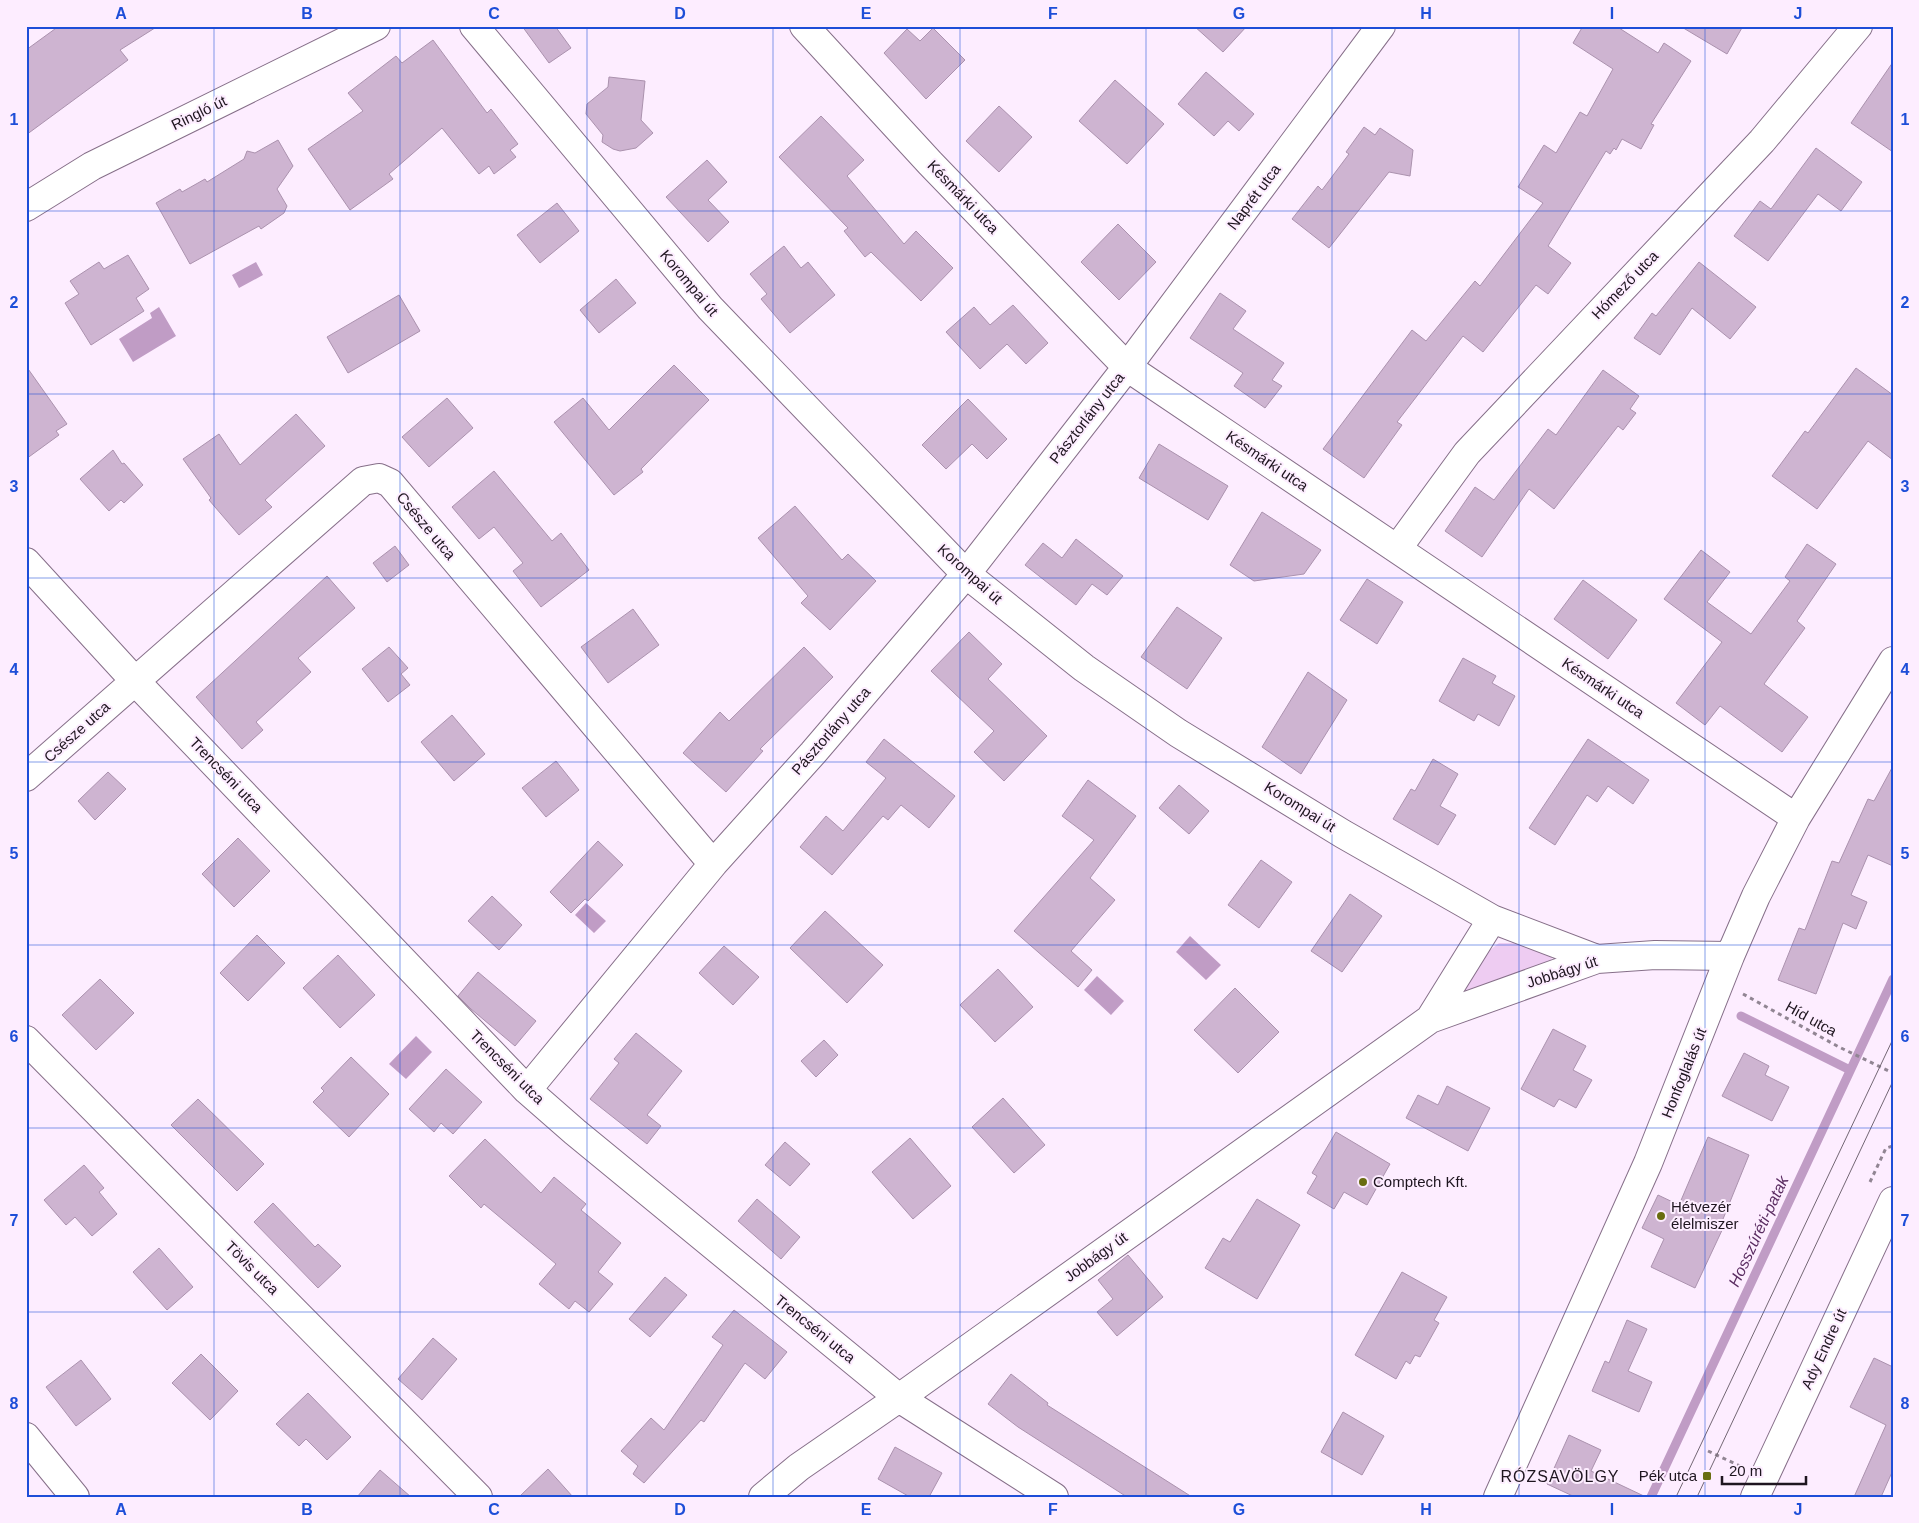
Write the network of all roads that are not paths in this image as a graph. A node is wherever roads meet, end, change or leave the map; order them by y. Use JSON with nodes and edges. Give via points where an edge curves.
{"nodes":[{"id":1,"x":376,"y":26,"type":"edge"},
{"id":2,"x":474,"y":26,"type":"edge"},
{"id":3,"x":804,"y":26,"type":"edge"},
{"id":4,"x":1381,"y":26,"type":"edge"},
{"id":5,"x":1858,"y":26,"type":"edge"},
{"id":6,"x":26,"y":207,"type":"edge"},
{"id":7,"x":1127,"y":367,"type":"junction"},
{"id":8,"x":1397,"y":549,"type":"junction"},
{"id":9,"x":26,"y":562,"type":"edge"},
{"id":10,"x":966,"y":574,"type":"junction"},
{"id":11,"x":1893,"y":661,"type":"edge"},
{"id":12,"x":135,"y":681,"type":"junction"},
{"id":13,"x":26,"y":777,"type":"edge"},
{"id":14,"x":1796,"y":818,"type":"junction"},
{"id":15,"x":712,"y":864,"type":"junction"},
{"id":16,"x":1492,"y":919,"type":"junction"},
{"id":17,"x":1730,"y":956,"type":"junction"},
{"id":18,"x":1596,"y":959,"type":"junction"},
{"id":19,"x":1430,"y":1019,"type":"junction"},
{"id":20,"x":26,"y":1040,"type":"edge"},
{"id":21,"x":527,"y":1090,"type":"junction"},
{"id":22,"x":1893,"y":1201,"type":"edge"},
{"id":23,"x":899,"y":1398,"type":"junction"},
{"id":24,"x":26,"y":1437,"type":"edge"},
{"id":25,"x":75,"y":1497,"type":"edge"},
{"id":26,"x":478,"y":1497,"type":"edge"},
{"id":27,"x":763,"y":1497,"type":"edge"},
{"id":28,"x":1054,"y":1497,"type":"edge"},
{"id":29,"x":1498,"y":1497,"type":"edge"},
{"id":30,"x":1755,"y":1497,"type":"edge"}],
"edges":[{"from":1,"to":6,"type":"street","name":"Ringló út","via":[[92,166]]},
{"from":2,"to":10,"type":"street","name":"Korompai út","via":[[710,308]]},
{"from":3,"to":7,"type":"street","name":"Késmárki utca","via":[[930,163]]},
{"from":4,"to":7,"type":"street","name":"Naprét utca"},
{"from":5,"to":8,"type":"street","name":"Hómező utca","via":[[1762,141],[1467,453]]},
{"from":7,"to":8,"type":"street","name":"Késmárki utca"},
{"from":7,"to":10,"type":"street","name":"Pásztorlány utca"},
{"from":8,"to":14,"type":"street","name":"Késmárki utca"},
{"from":9,"to":12,"type":"street","name":"Trencséni utca"},
{"from":10,"to":15,"type":"street","name":"Pásztorlány utca","via":[[813,753]]},
{"from":10,"to":16,"type":"street","name":"Korompai út","via":[[1084,668],[1178,733],[1343,834]]},
{"from":11,"to":14,"type":"street","name":"Honfoglalás út"},
{"from":12,"to":13,"type":"street","name":"Csésze utca"},
{"from":12,"to":15,"type":"street","name":"Csésze utca","via":[[363,481],[379,478],[390,482]]},
{"from":12,"to":21,"type":"street","name":"Trencséni utca"},
{"from":14,"to":17,"type":"street","name":"Honfoglalás út"},
{"from":15,"to":21,"type":"street","name":"Pásztorlány utca"},
{"from":16,"to":18,"type":"street","name":"Korompai út"},
{"from":16,"to":19,"type":"street","name":"Jobbágy út"},
{"from":17,"to":18,"type":"street","name":"Jobbágy út","via":[[1654,955]]},
{"from":17,"to":29,"type":"street","name":"Honfoglalás út","via":[[1648,1163]]},
{"from":18,"to":19,"type":"street","name":"Jobbágy út"},
{"from":19,"to":23,"type":"street","name":"Jobbágy út"},
{"from":20,"to":26,"type":"street","name":"Tövis utca"},
{"from":21,"to":23,"type":"street","name":"Trencséni utca"},
{"from":22,"to":30,"type":"street","name":"Ady Endre út"},
{"from":23,"to":27,"type":"street","name":"Jobbágy út","via":[[799,1467]]},
{"from":23,"to":28,"type":"street","name":"Trencséni utca"},
{"from":24,"to":25,"type":"street"}]}
